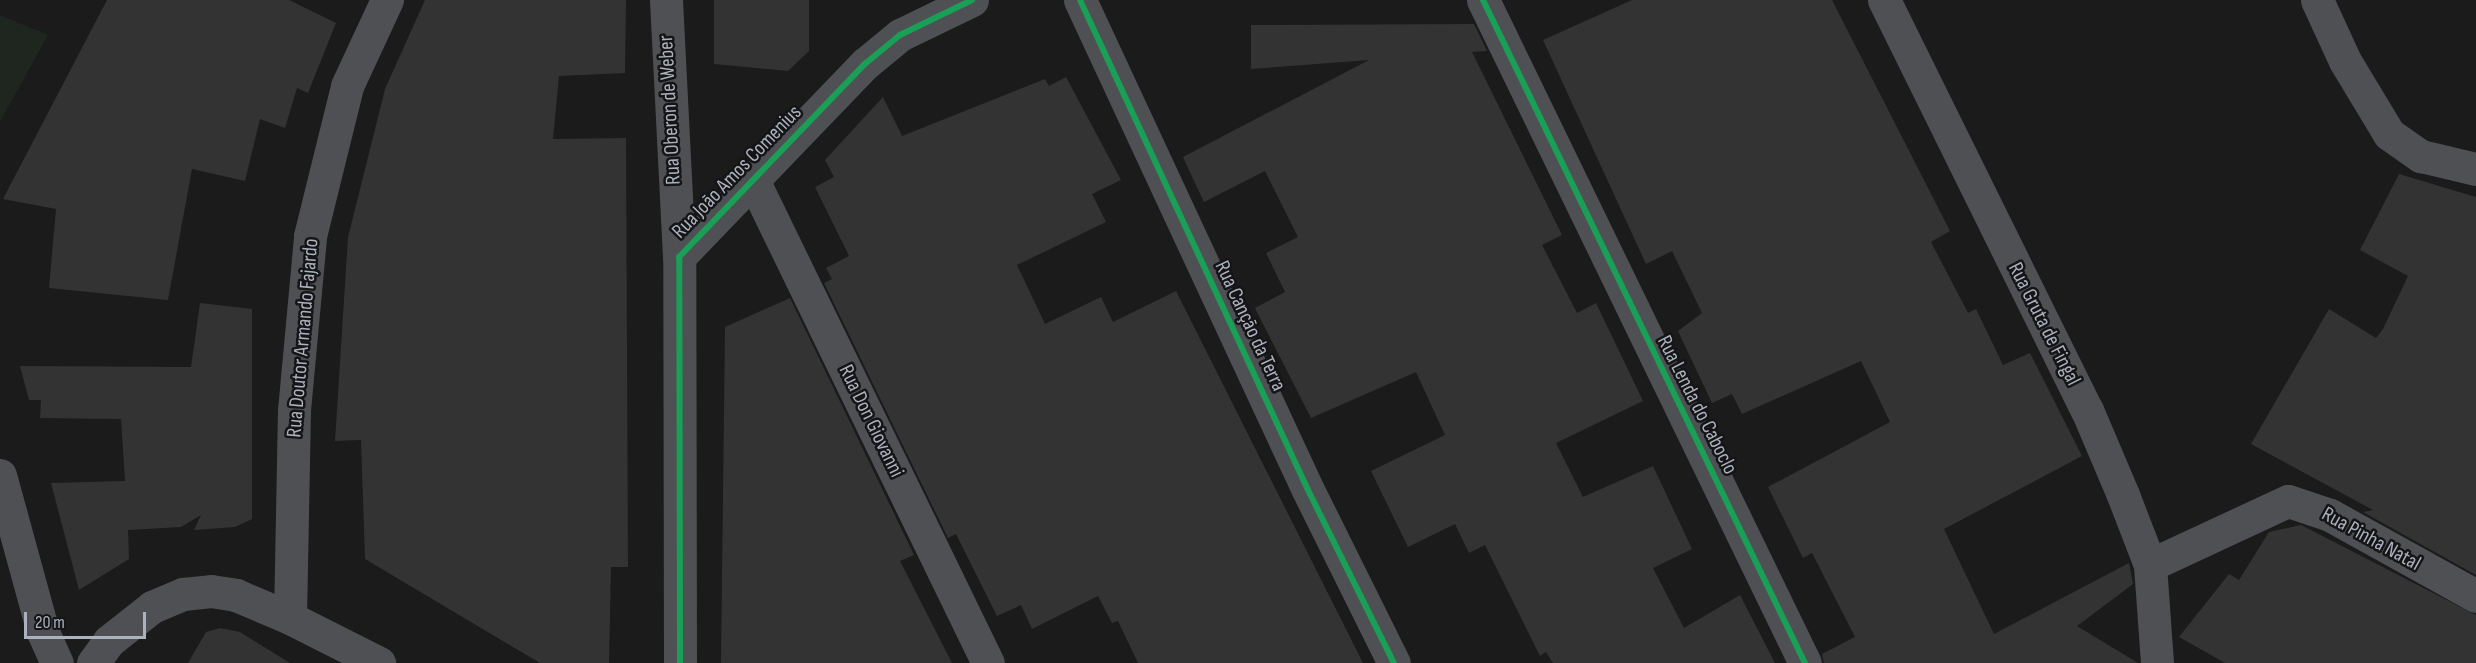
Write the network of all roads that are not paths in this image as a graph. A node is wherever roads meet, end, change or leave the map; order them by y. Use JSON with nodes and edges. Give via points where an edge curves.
{"nodes":[{"id":1,"x":387,"y":0,"type":"edge"},
{"id":2,"x":666,"y":0,"type":"edge"},
{"id":3,"x":972,"y":0,"type":"edge"},
{"id":4,"x":1080,"y":0,"type":"edge"},
{"id":5,"x":1483,"y":0,"type":"edge"},
{"id":6,"x":1884,"y":0,"type":"edge"},
{"id":7,"x":2317,"y":0,"type":"edge"},
{"id":8,"x":2476,"y":169,"type":"edge"},
{"id":9,"x":753,"y":180,"type":"junction"},
{"id":10,"x":679,"y":257,"type":"junction"},
{"id":11,"x":0,"y":475,"type":"edge"},
{"id":12,"x":2150,"y":566,"type":"junction"},
{"id":13,"x":2476,"y":596,"type":"edge"},
{"id":14,"x":290,"y":618,"type":"junction"},
{"id":15,"x":57,"y":663,"type":"edge"},
{"id":16,"x":93,"y":663,"type":"edge"},
{"id":17,"x":379,"y":663,"type":"edge"},
{"id":18,"x":680,"y":663,"type":"edge"},
{"id":19,"x":988,"y":663,"type":"edge"},
{"id":20,"x":1394,"y":663,"type":"edge"},
{"id":21,"x":1805,"y":663,"type":"edge"},
{"id":22,"x":2157,"y":663,"type":"edge"}],
"edges":[{"from":1,"to":14,"type":"street","name":"Rua Doutor Armando Fajardo","via":[[347,86],[310,236],[294,411]]},
{"from":2,"to":10,"type":"street","name":"Rua Oberon de Weber"},
{"from":3,"to":9,"type":"street","name":"Rua João Amos Comenius","via":[[900,35]]},
{"from":4,"to":20,"type":"street","name":"Rua Canção da Terra","via":[[1308,490]]},
{"from":5,"to":21,"type":"street","name":"Rua Lenda do Caboclo"},
{"from":6,"to":12,"type":"street","name":"Rua Gruta de Fingal","via":[[2087,410]]},
{"from":7,"to":8,"type":"street","via":[[2345,61],[2389,134],[2421,156]]},
{"from":9,"to":10,"type":"street","name":"Rua João Amos Comenius"},
{"from":9,"to":19,"type":"street","name":"Rua Don Giovanni"},
{"from":10,"to":18,"type":"street","name":"Rua João Amos Comenius"},
{"from":11,"to":15,"type":"street","via":[[43,632]]},
{"from":12,"to":13,"type":"street","name":"Rua Pinha Natal","via":[[2188,552],[2288,501],[2304,503]]},
{"from":12,"to":22,"type":"street","name":"Rua Gruta de Fingal"},
{"from":14,"to":16,"type":"street","via":[[236,595],[183,594],[152,607],[109,640]]},
{"from":14,"to":17,"type":"street"}]}
